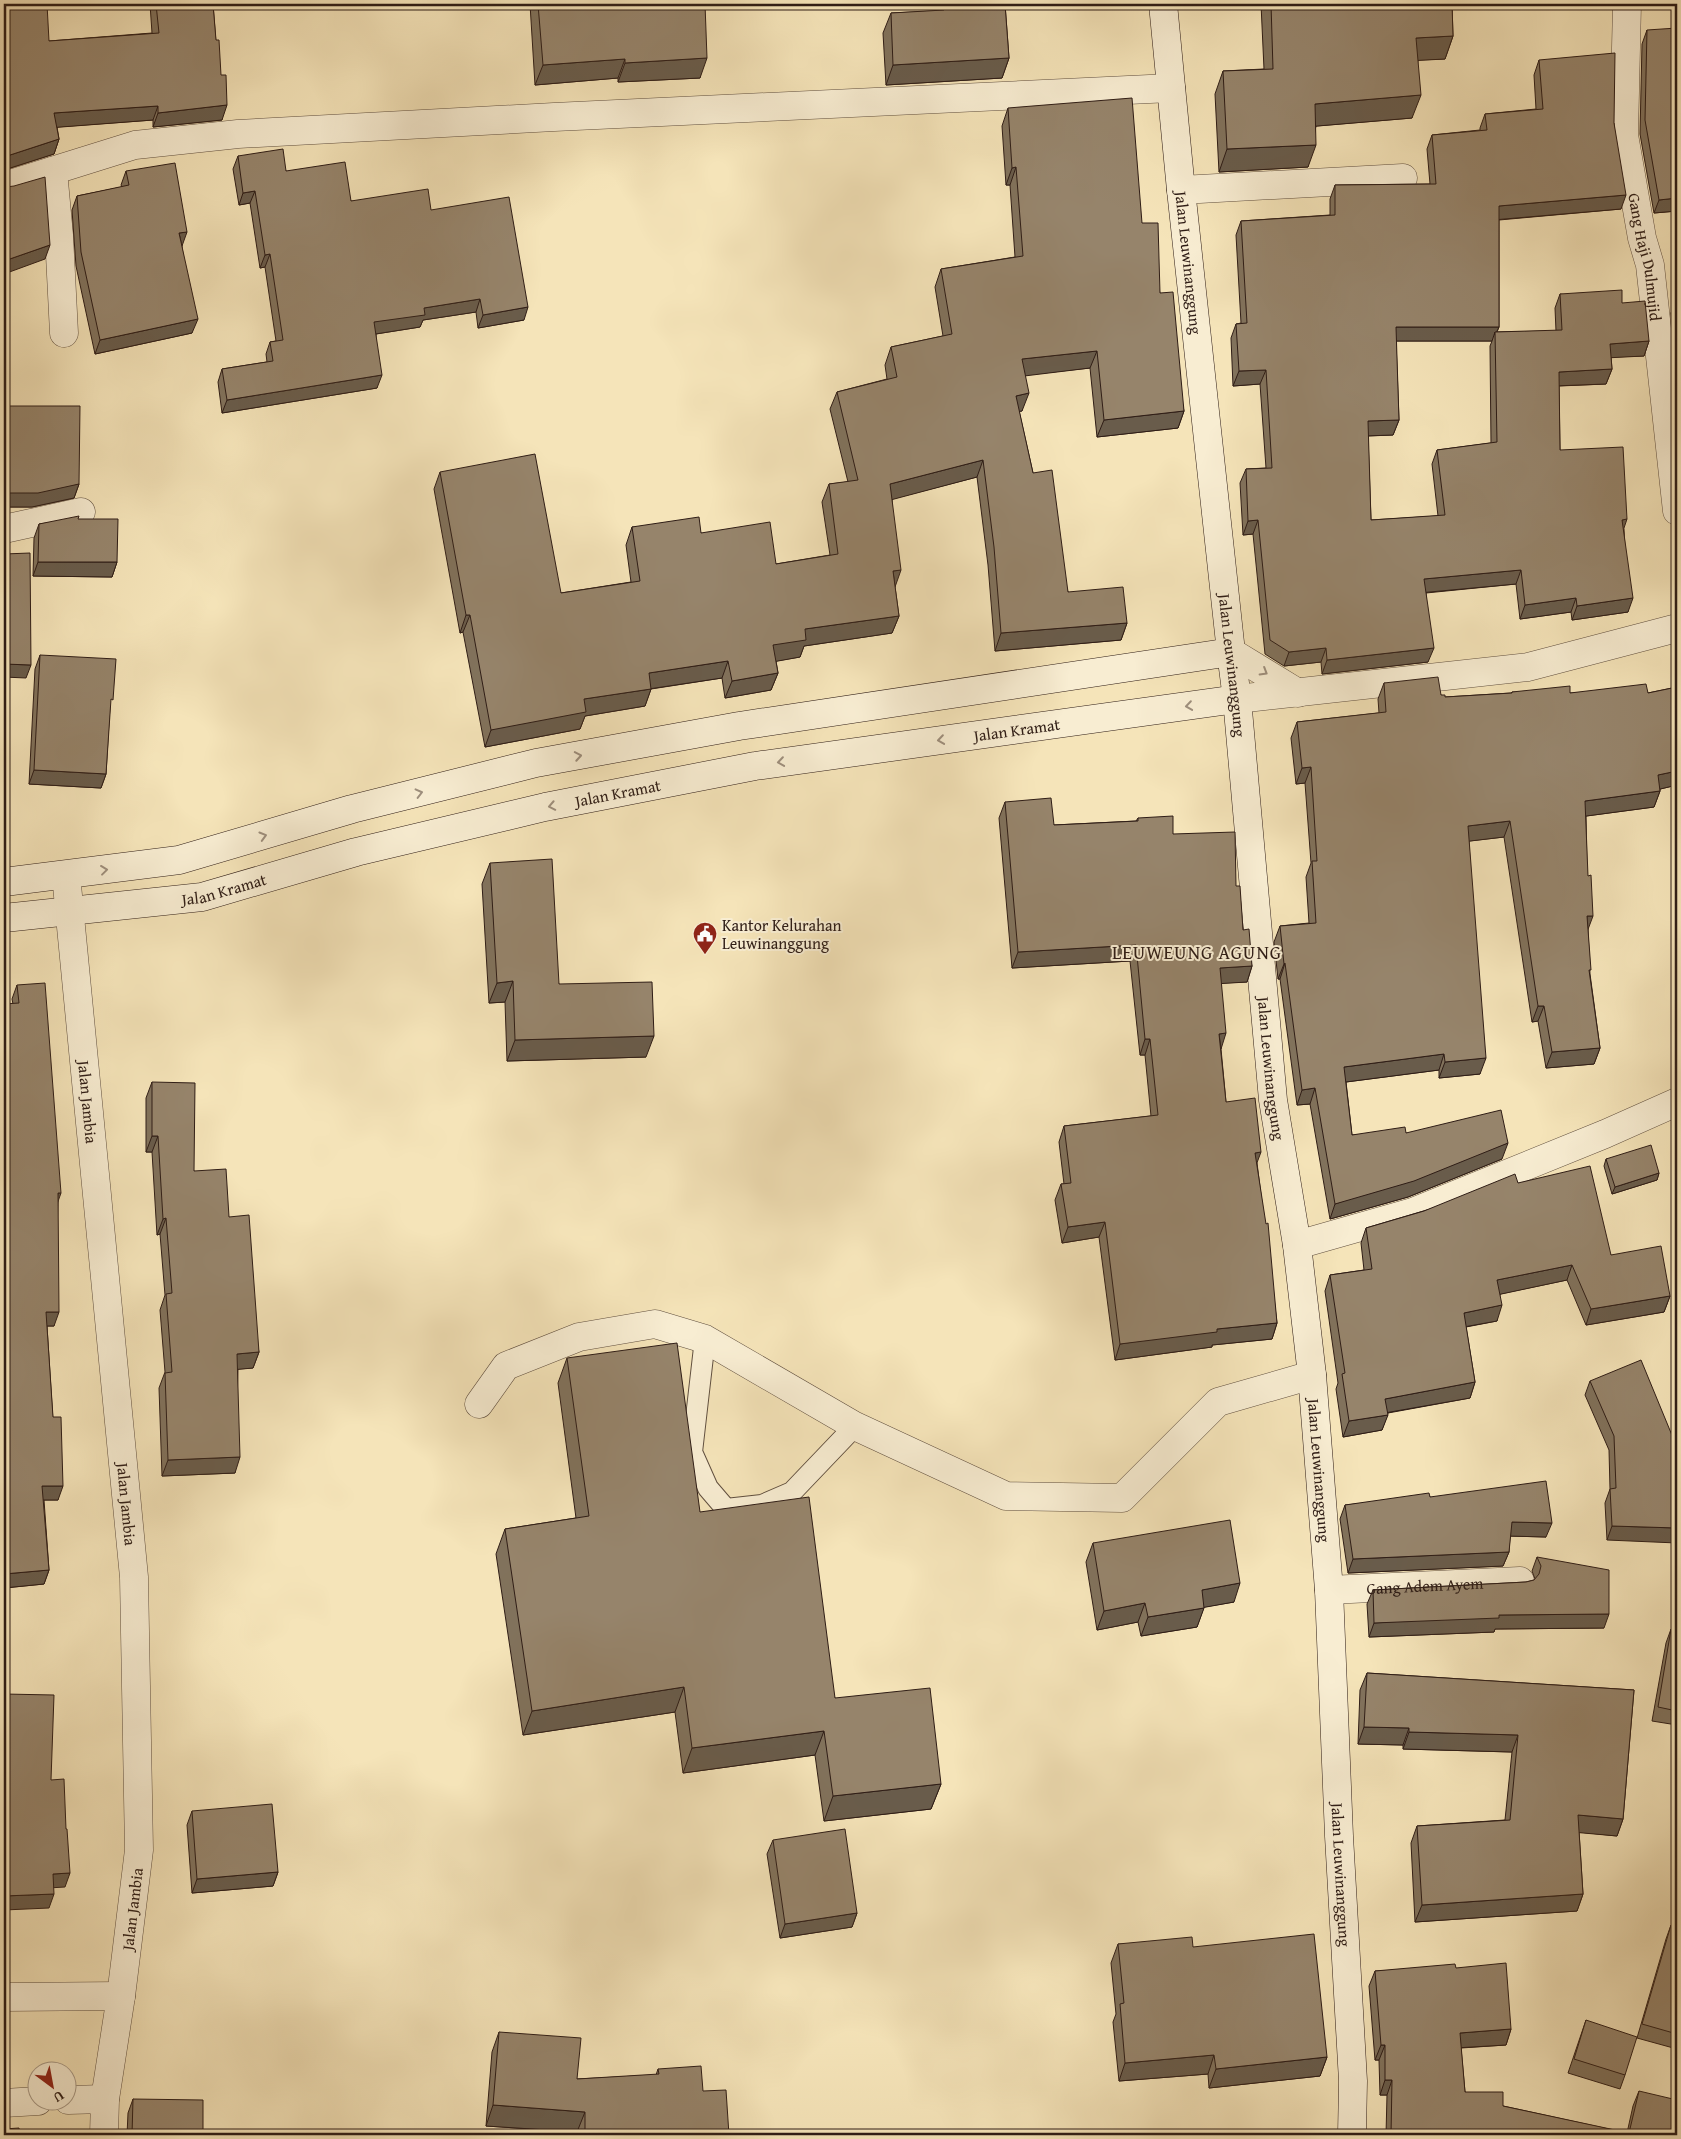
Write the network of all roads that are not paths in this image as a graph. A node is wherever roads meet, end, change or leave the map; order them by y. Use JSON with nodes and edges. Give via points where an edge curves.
{"nodes":[{"id":1,"x":1163,"y":4,"type":"edge"},
{"id":2,"x":1627,"y":4,"type":"edge"},
{"id":3,"x":1171,"y":88,"type":"junction"},
{"id":4,"x":53,"y":171,"type":"junction"},
{"id":5,"x":1403,"y":178,"type":"dead end"},
{"id":6,"x":4,"y":186,"type":"edge"},
{"id":7,"x":1181,"y":190,"type":"junction"},
{"id":8,"x":64,"y":334,"type":"dead end"},
{"id":9,"x":1677,"y":511,"type":"edge"},
{"id":10,"x":81,"y":512,"type":"dead end"},
{"id":11,"x":4,"y":530,"type":"edge"},
{"id":12,"x":1677,"y":628,"type":"edge"},
{"id":13,"x":1231,"y":652,"type":"junction"},
{"id":14,"x":1298,"y":693,"type":"junction"},
{"id":15,"x":1237,"y":699,"type":"junction"},
{"id":16,"x":66,"y":875,"type":"junction"},
{"id":17,"x":4,"y":882,"type":"edge"},
{"id":18,"x":69,"y":911,"type":"junction"},
{"id":19,"x":4,"y":918,"type":"edge"},
{"id":20,"x":1677,"y":1102,"type":"edge"},
{"id":21,"x":1296,"y":1245,"type":"junction"},
{"id":22,"x":705,"y":1339,"type":"junction"},
{"id":23,"x":1312,"y":1375,"type":"junction"},
{"id":24,"x":479,"y":1404,"type":"dead end"},
{"id":25,"x":855,"y":1426,"type":"junction"},
{"id":26,"x":1520,"y":1581,"type":"edge"},
{"id":27,"x":1329,"y":1590,"type":"junction"},
{"id":28,"x":121,"y":1996,"type":"junction"},
{"id":29,"x":4,"y":1998,"type":"edge"},
{"id":30,"x":105,"y":2099,"type":"junction"},
{"id":31,"x":78,"y":2100,"type":"edge"},
{"id":32,"x":28,"y":2102,"type":"edge"},
{"id":33,"x":4,"y":2103,"type":"edge"},
{"id":34,"x":104,"y":2135,"type":"edge"},
{"id":35,"x":1352,"y":2135,"type":"edge"}],
"edges":[{"from":1,"to":3,"type":"street","name":"Jalan Leuwinanggung"},
{"from":2,"to":9,"type":"street","name":"Gang Haji Dulmujid","via":[[1624,134],[1640,229],[1650,265]]},
{"from":3,"to":4,"type":"street","via":[[238,134],[135,144]]},
{"from":3,"to":7,"type":"street","name":"Jalan Leuwinanggung"},
{"from":4,"to":6,"type":"street"},
{"from":4,"to":8,"type":"street"},
{"from":5,"to":7,"type":"street"},
{"from":7,"to":13,"type":"street","name":"Jalan Leuwinanggung"},
{"from":10,"to":11,"type":"street"},
{"from":12,"to":14,"type":"street","name":"Jalan Kramat","via":[[1528,666]]},
{"from":13,"to":14,"type":"street","one_way":true},
{"from":13,"to":15,"type":"street","name":"Jalan Leuwinanggung"},
{"from":16,"to":13,"type":"street","one_way":true,"via":[[179,860],[352,810],[536,763],[739,726]]},
{"from":14,"to":15,"type":"street","name":"Jalan Kramat"},
{"from":15,"to":18,"type":"street","name":"Jalan Kramat","one_way":true,"via":[[754,766],[545,807],[356,852],[202,898]]},
{"from":15,"to":21,"type":"street","name":"Jalan Leuwinanggung","via":[[1273,1100]]},
{"from":16,"to":17,"type":"street"},
{"from":16,"to":18,"type":"street","name":"Jalan Jambia"},
{"from":18,"to":19,"type":"street","name":"Jalan Kramat"},
{"from":18,"to":28,"type":"street","name":"Jalan Jambia","via":[[134,1578],[139,1850]]},
{"from":20,"to":21,"type":"street","via":[[1413,1212]]},
{"from":21,"to":23,"type":"street","name":"Jalan Leuwinanggung"},
{"from":22,"to":24,"type":"street","via":[[655,1324],[578,1337],[506,1366]]},
{"from":22,"to":25,"type":"street"},
{"from":22,"to":25,"type":"lane","via":[[692,1452],[708,1488],[726,1509],[762,1505],[792,1492]]},
{"from":23,"to":25,"type":"street","via":[[1218,1402],[1122,1498],[1006,1496]]},
{"from":23,"to":27,"type":"street","name":"Jalan Leuwinanggung"},
{"from":26,"to":27,"type":"street","name":"Gang Adem Ayem"},
{"from":27,"to":35,"type":"street","name":"Jalan Leuwinanggung","via":[[1353,2081]]},
{"from":28,"to":29,"type":"street"},
{"from":28,"to":30,"type":"street","name":"Jalan Jambia"},
{"from":30,"to":31,"type":"street"},
{"from":30,"to":34,"type":"street","name":"Jalan Jambia"},
{"from":32,"to":33,"type":"street"}]}
